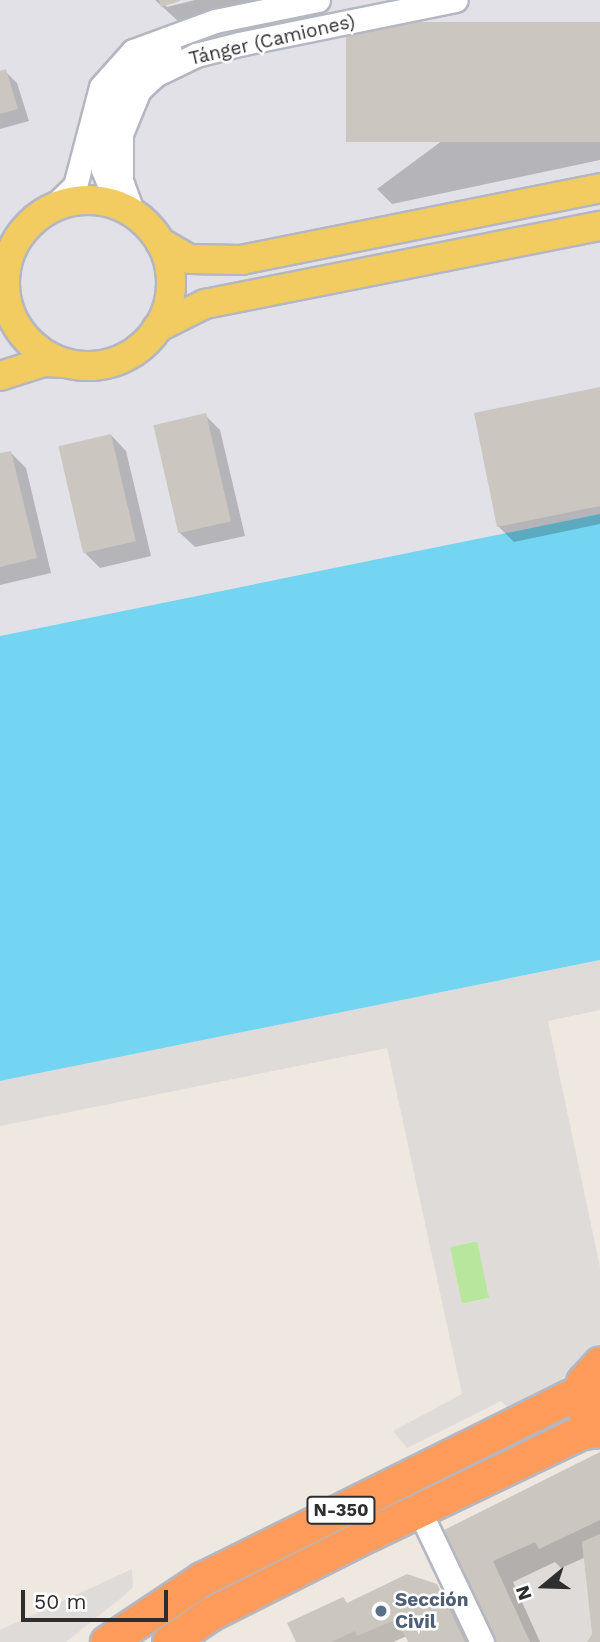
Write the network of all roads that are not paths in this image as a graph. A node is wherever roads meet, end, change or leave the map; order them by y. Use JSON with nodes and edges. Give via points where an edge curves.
{"nodes":[{"id":1,"x":318,"y":0,"type":"edge"},
{"id":2,"x":383,"y":0,"type":"edge"},
{"id":3,"x":456,"y":0,"type":"edge"},
{"id":4,"x":600,"y":188,"type":"edge"},
{"id":5,"x":54,"y":206,"type":"junction"},
{"id":6,"x":125,"y":208,"type":"junction"},
{"id":7,"x":600,"y":226,"type":"edge"},
{"id":8,"x":160,"y":242,"type":"junction"},
{"id":9,"x":4,"y":309,"type":"edge"},
{"id":10,"x":157,"y":328,"type":"junction"},
{"id":11,"x":64,"y":363,"type":"junction"},
{"id":12,"x":0,"y":376,"type":"edge"},
{"id":13,"x":600,"y":1363,"type":"edge"},
{"id":14,"x":581,"y":1391,"type":"junction"},
{"id":15,"x":600,"y":1429,"type":"edge"},
{"id":16,"x":419,"y":1510,"type":"junction"},
{"id":17,"x":107,"y":1642,"type":"edge"},
{"id":18,"x":169,"y":1642,"type":"edge"},
{"id":19,"x":482,"y":1642,"type":"edge"}],
"edges":[{"from":1,"to":5,"type":"street","via":[[215,21],[133,51],[101,87],[75,186]]},
{"from":2,"to":6,"type":"street","via":[[236,30],[169,50],[142,65],[116,97],[106,131],[103,170]]},
{"from":3,"to":6,"type":"street","name":"Tánger (Camiones)","via":[[239,44],[196,55],[155,75],[139,90],[121,134]]},
{"from":4,"to":8,"type":"main road","via":[[241,260],[190,259]]},
{"from":5,"to":6,"type":"main road","via":[[92,198]]},
{"from":5,"to":9,"type":"main road","via":[[36,217],[16,243],[6,274]]},
{"from":6,"to":8,"type":"main road"},
{"from":7,"to":10,"type":"main road","via":[[205,304]]},
{"from":8,"to":10,"type":"main road","via":[[171,285]]},
{"from":9,"to":11,"type":"main road","via":[[27,340]]},
{"from":10,"to":11,"type":"main road","via":[[136,350],[110,364]]},
{"from":11,"to":12,"type":"main road","via":[[44,362]]},
{"from":13,"to":14,"type":"highway","number":"N-350","via":[[588,1373]]},
{"from":14,"to":15,"type":"highway","number":"N-350","via":[[584,1410]]},
{"from":14,"to":17,"type":"highway","number":"N-350","via":[[202,1579]]},
{"from":15,"to":16,"type":"highway","number":"N-350","via":[[582,1432]]},
{"from":16,"to":18,"type":"highway","number":"N-350","via":[[210,1614]]},
{"from":16,"to":19,"type":"street"}]}
